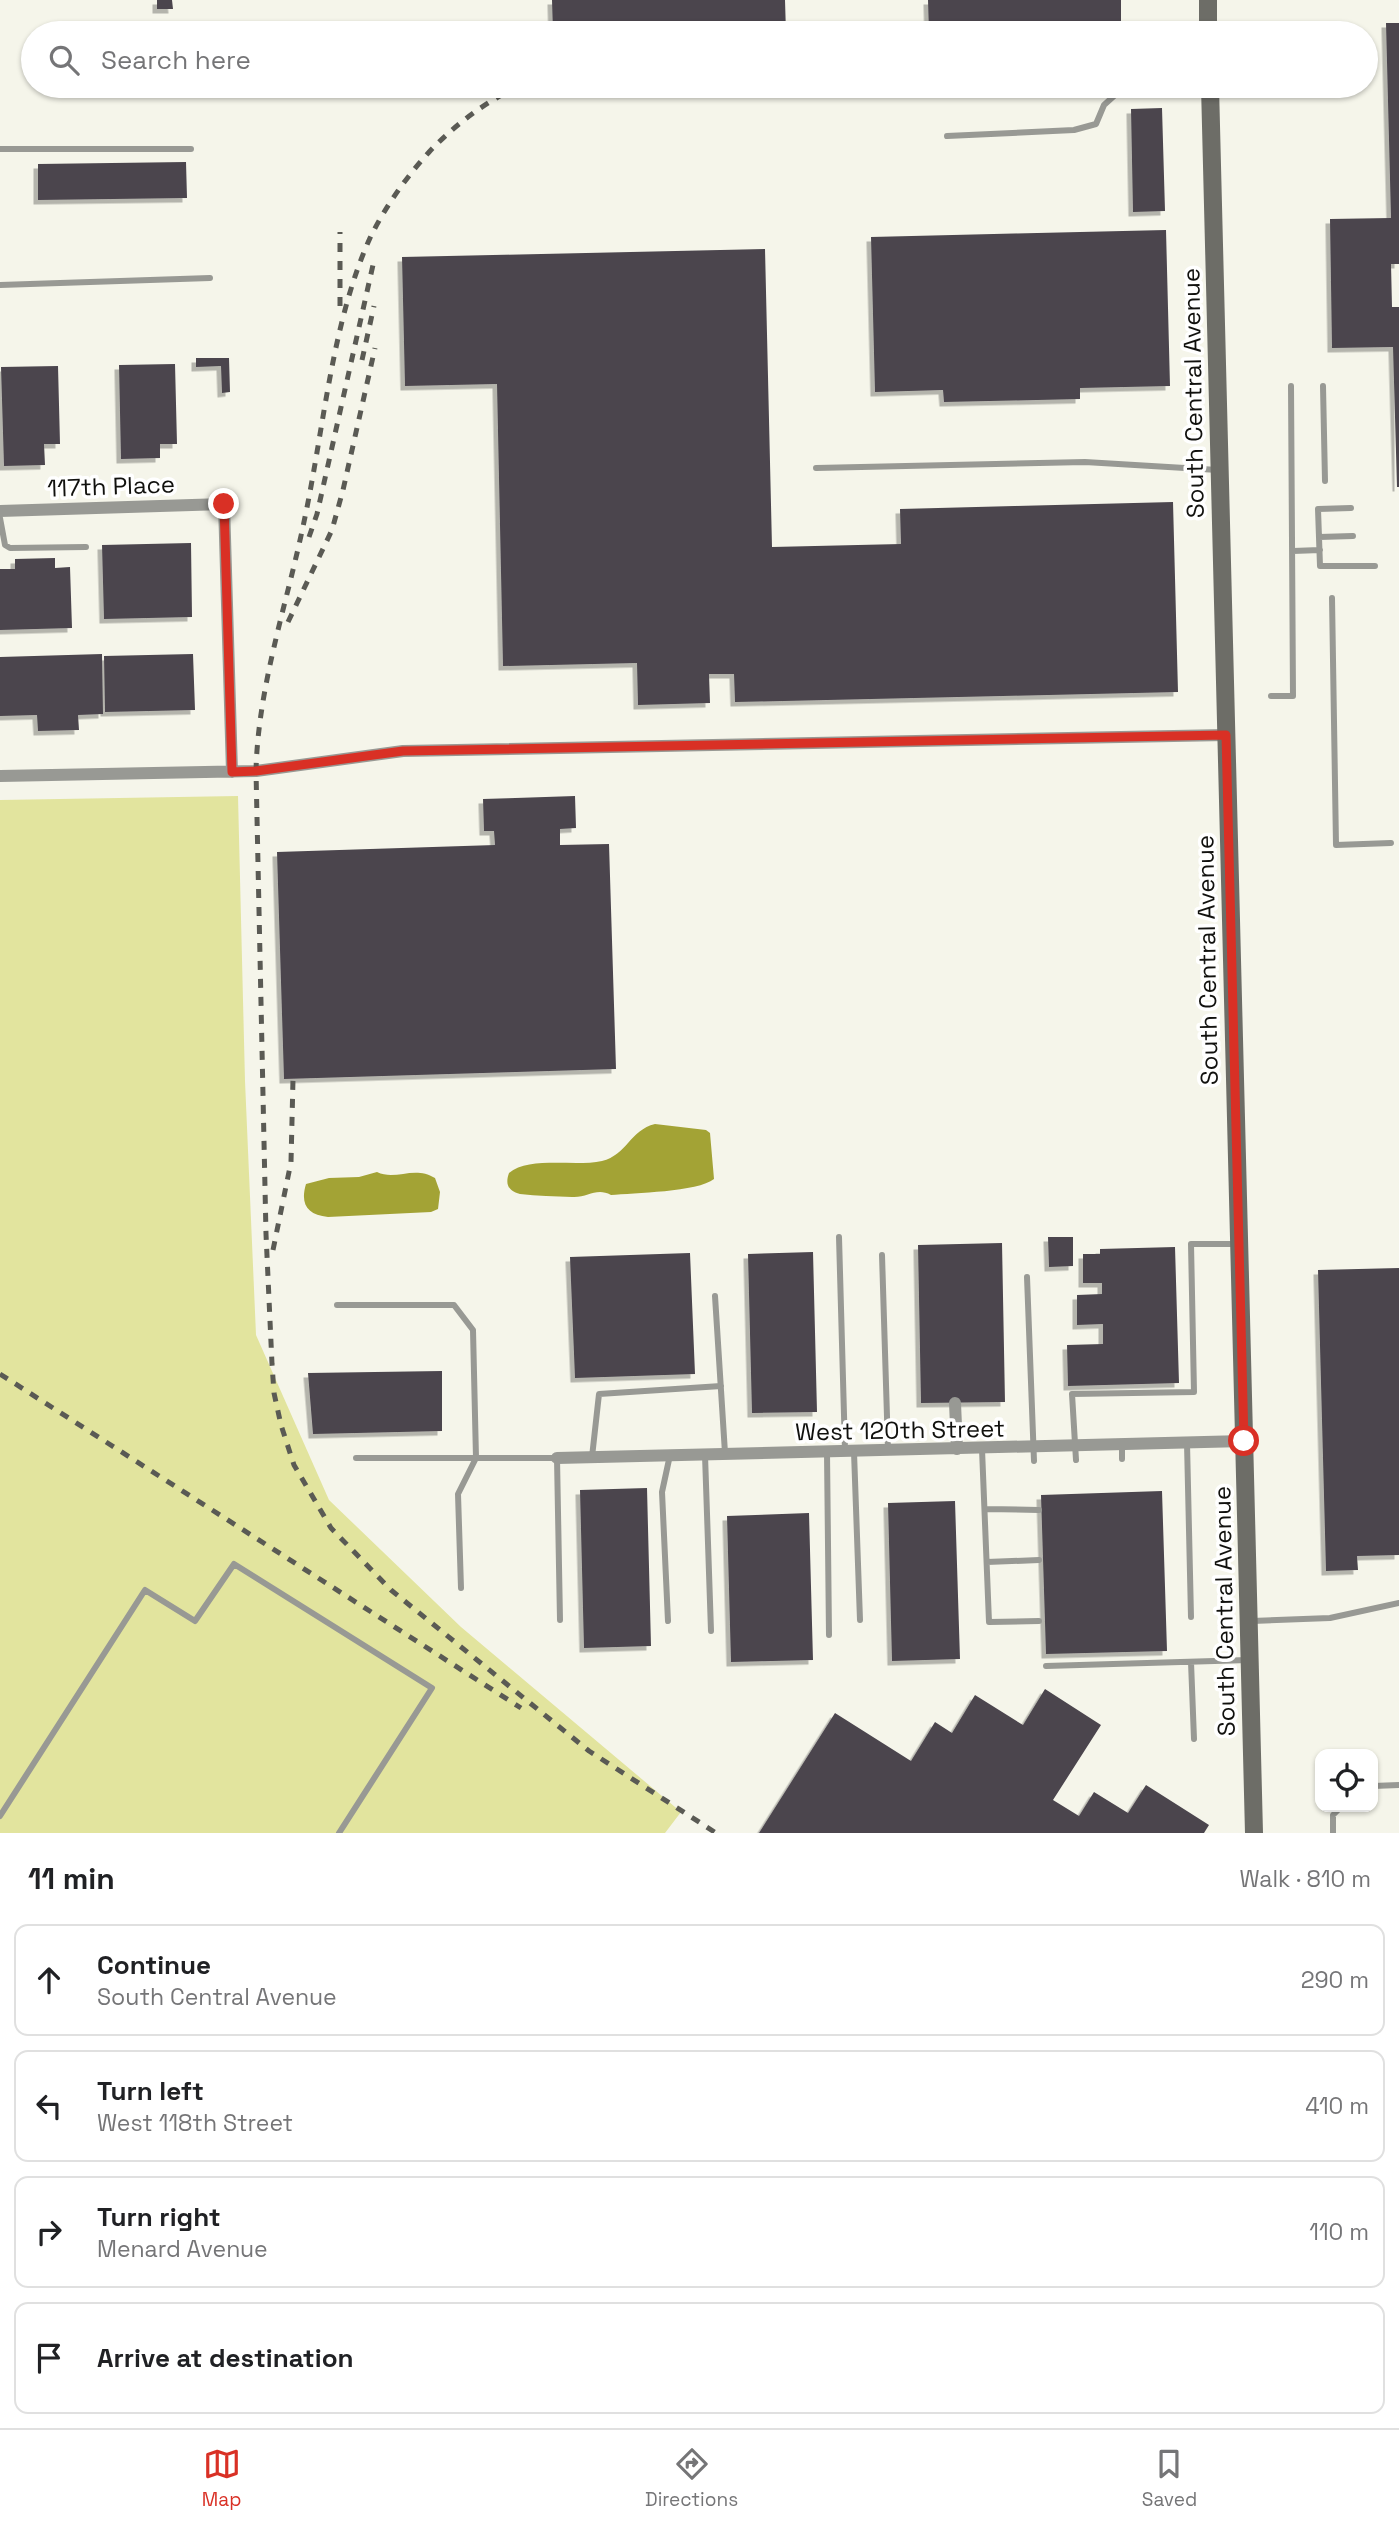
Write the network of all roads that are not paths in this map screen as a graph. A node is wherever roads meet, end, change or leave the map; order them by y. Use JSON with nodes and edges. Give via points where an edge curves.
{"nodes":[{"id":1,"x":1208,"y":0,"type":"edge"},
{"id":2,"x":1208,"y":21,"type":"edge"},
{"id":3,"x":1112,"y":98,"type":"edge"},
{"id":4,"x":1210,"y":98,"type":"edge"},
{"id":5,"x":947,"y":136,"type":"dead end"},
{"id":6,"x":0,"y":149,"type":"edge"},
{"id":7,"x":191,"y":149,"type":"dead end"},
{"id":8,"x":210,"y":278,"type":"dead end"},
{"id":9,"x":0,"y":285,"type":"edge"},
{"id":10,"x":1292,"y":386,"type":"dead end"},
{"id":11,"x":1323,"y":386,"type":"dead end"},
{"id":12,"x":816,"y":468,"type":"dead end"},
{"id":13,"x":1220,"y":470,"type":"junction"},
{"id":14,"x":1325,"y":481,"type":"dead end"},
{"id":15,"x":1351,"y":508,"type":"dead end"},
{"id":16,"x":0,"y":510,"type":"edge"},
{"id":17,"x":0,"y":518,"type":"edge"},
{"id":18,"x":1353,"y":536,"type":"dead end"},
{"id":19,"x":1319,"y":537,"type":"junction"},
{"id":20,"x":86,"y":547,"type":"dead end"},
{"id":21,"x":1320,"y":550,"type":"junction"},
{"id":22,"x":1293,"y":551,"type":"junction"},
{"id":23,"x":1375,"y":566,"type":"dead end"},
{"id":24,"x":1332,"y":598,"type":"dead end"},
{"id":25,"x":1272,"y":696,"type":"dead end"},
{"id":26,"x":1226,"y":735,"type":"junction"},
{"id":27,"x":232,"y":772,"type":"junction"},
{"id":28,"x":0,"y":776,"type":"edge"},
{"id":29,"x":1391,"y":843,"type":"dead end"},
{"id":30,"x":839,"y":1237,"type":"dead end"},
{"id":31,"x":1239,"y":1244,"type":"junction"},
{"id":32,"x":881,"y":1255,"type":"dead end"},
{"id":33,"x":1027,"y":1277,"type":"dead end"},
{"id":34,"x":715,"y":1296,"type":"dead end"},
{"id":35,"x":337,"y":1305,"type":"dead end"},
{"id":36,"x":721,"y":1386,"type":"junction"},
{"id":37,"x":955,"y":1403,"type":"dead end"},
{"id":38,"x":1244,"y":1441,"type":"junction"},
{"id":39,"x":1187,"y":1443,"type":"junction"},
{"id":40,"x":1122,"y":1445,"type":"junction"},
{"id":41,"x":1075,"y":1446,"type":"junction"},
{"id":42,"x":957,"y":1449,"type":"junction"},
{"id":43,"x":982,"y":1449,"type":"junction"},
{"id":44,"x":592,"y":1451,"type":"junction"},
{"id":45,"x":888,"y":1451,"type":"junction"},
{"id":46,"x":849,"y":1452,"type":"junction"},
{"id":47,"x":827,"y":1453,"type":"junction"},
{"id":48,"x":1034,"y":1454,"type":"junction"},
{"id":49,"x":670,"y":1455,"type":"junction"},
{"id":50,"x":705,"y":1455,"type":"junction"},
{"id":51,"x":725,"y":1455,"type":"junction"},
{"id":52,"x":356,"y":1458,"type":"dead end"},
{"id":53,"x":476,"y":1458,"type":"junction"},
{"id":54,"x":557,"y":1458,"type":"junction"},
{"id":55,"x":1122,"y":1459,"type":"dead end"},
{"id":56,"x":1076,"y":1460,"type":"dead end"},
{"id":57,"x":985,"y":1509,"type":"junction"},
{"id":58,"x":1038,"y":1510,"type":"dead end"},
{"id":59,"x":1039,"y":1560,"type":"dead end"},
{"id":60,"x":987,"y":1562,"type":"junction"},
{"id":61,"x":461,"y":1588,"type":"dead end"},
{"id":62,"x":1399,"y":1603,"type":"edge"},
{"id":63,"x":1191,"y":1617,"type":"dead end"},
{"id":64,"x":560,"y":1620,"type":"dead end"},
{"id":65,"x":860,"y":1620,"type":"dead end"},
{"id":66,"x":1039,"y":1621,"type":"dead end"},
{"id":67,"x":1249,"y":1621,"type":"junction"},
{"id":68,"x":667,"y":1622,"type":"dead end"},
{"id":69,"x":711,"y":1631,"type":"dead end"},
{"id":70,"x":829,"y":1636,"type":"dead end"},
{"id":71,"x":1250,"y":1660,"type":"junction"},
{"id":72,"x":1191,"y":1662,"type":"junction"},
{"id":73,"x":1046,"y":1666,"type":"dead end"},
{"id":74,"x":1194,"y":1739,"type":"dead end"},
{"id":75,"x":1399,"y":1785,"type":"edge"},
{"id":76,"x":1378,"y":1786,"type":"edge"},
{"id":77,"x":1336,"y":1812,"type":"edge"},
{"id":78,"x":0,"y":1816,"type":"edge"},
{"id":79,"x":339,"y":1833,"type":"edge"},
{"id":80,"x":1254,"y":1833,"type":"edge"},
{"id":81,"x":1333,"y":1833,"type":"edge"}],
"edges":[{"from":1,"to":2,"type":"street"},
{"from":3,"to":5,"type":"lane","via":[[1096,124],[1074,130]]},
{"from":4,"to":13,"type":"street","name":"South Central Avenue"},
{"from":6,"to":7,"type":"lane"},
{"from":8,"to":9,"type":"lane"},
{"from":10,"to":22,"type":"lane"},
{"from":11,"to":14,"type":"lane"},
{"from":12,"to":13,"type":"lane","via":[[1085,462]]},
{"from":13,"to":26,"type":"street","name":"South Central Avenue"},
{"from":15,"to":19,"type":"lane","via":[[1318,509]]},
{"from":16,"to":27,"type":"street","name":"117th Place","via":[[224,504]]},
{"from":17,"to":20,"type":"lane","via":[[1,538],[10,548]]},
{"from":18,"to":19,"type":"lane"},
{"from":19,"to":21,"type":"lane"},
{"from":21,"to":22,"type":"lane"},
{"from":21,"to":23,"type":"lane","via":[[1320,566]]},
{"from":22,"to":25,"type":"lane","via":[[1293,696]]},
{"from":24,"to":29,"type":"lane","via":[[1336,845]]},
{"from":26,"to":27,"type":"street","via":[[403,751]]},
{"from":26,"to":31,"type":"street","name":"South Central Avenue"},
{"from":27,"to":28,"type":"street"},
{"from":30,"to":46,"type":"lane"},
{"from":31,"to":38,"type":"street","name":"South Central Avenue"},
{"from":31,"to":41,"type":"lane","via":[[1191,1244],[1194,1392],[1072,1394]]},
{"from":32,"to":45,"type":"lane"},
{"from":33,"to":48,"type":"lane"},
{"from":34,"to":36,"type":"lane"},
{"from":35,"to":53,"type":"lane","via":[[454,1305],[473,1330]]},
{"from":36,"to":44,"type":"lane","via":[[599,1394]]},
{"from":36,"to":51,"type":"lane"},
{"from":37,"to":42,"type":"street"},
{"from":38,"to":39,"type":"street","name":"West 120th Street"},
{"from":38,"to":67,"type":"street","name":"South Central Avenue"},
{"from":39,"to":40,"type":"street","name":"West 120th Street"},
{"from":39,"to":63,"type":"lane"},
{"from":40,"to":41,"type":"street","name":"West 120th Street"},
{"from":40,"to":55,"type":"lane"},
{"from":41,"to":48,"type":"street","name":"West 120th Street"},
{"from":41,"to":56,"type":"lane"},
{"from":42,"to":43,"type":"street","name":"West 120th Street"},
{"from":42,"to":45,"type":"street","name":"West 120th Street"},
{"from":43,"to":48,"type":"street","name":"West 120th Street"},
{"from":43,"to":57,"type":"lane"},
{"from":44,"to":49,"type":"street","name":"West 120th Street"},
{"from":44,"to":54,"type":"street","name":"West 120th Street"},
{"from":45,"to":46,"type":"street","name":"West 120th Street"},
{"from":46,"to":47,"type":"street","name":"West 120th Street"},
{"from":46,"to":65,"type":"lane"},
{"from":47,"to":51,"type":"street","name":"West 120th Street"},
{"from":47,"to":70,"type":"lane"},
{"from":49,"to":50,"type":"street","name":"West 120th Street"},
{"from":49,"to":68,"type":"lane","via":[[662,1492]]},
{"from":50,"to":51,"type":"street","name":"West 120th Street"},
{"from":50,"to":69,"type":"lane"},
{"from":52,"to":53,"type":"lane"},
{"from":53,"to":54,"type":"lane"},
{"from":53,"to":61,"type":"lane","via":[[458,1494]]},
{"from":54,"to":64,"type":"lane"},
{"from":57,"to":58,"type":"lane"},
{"from":57,"to":60,"type":"lane"},
{"from":59,"to":60,"type":"lane"},
{"from":60,"to":66,"type":"lane","via":[[989,1622]]},
{"from":62,"to":67,"type":"lane","via":[[1330,1618]]},
{"from":67,"to":71,"type":"street","name":"South Central Avenue"},
{"from":71,"to":72,"type":"lane"},
{"from":71,"to":80,"type":"street","name":"South Central Avenue"},
{"from":72,"to":73,"type":"lane"},
{"from":72,"to":74,"type":"lane"},
{"from":75,"to":76,"type":"lane"},
{"from":77,"to":81,"type":"lane"},
{"from":78,"to":79,"type":"lane","via":[[145,1590],[195,1621],[234,1564],[432,1688]]}]}
